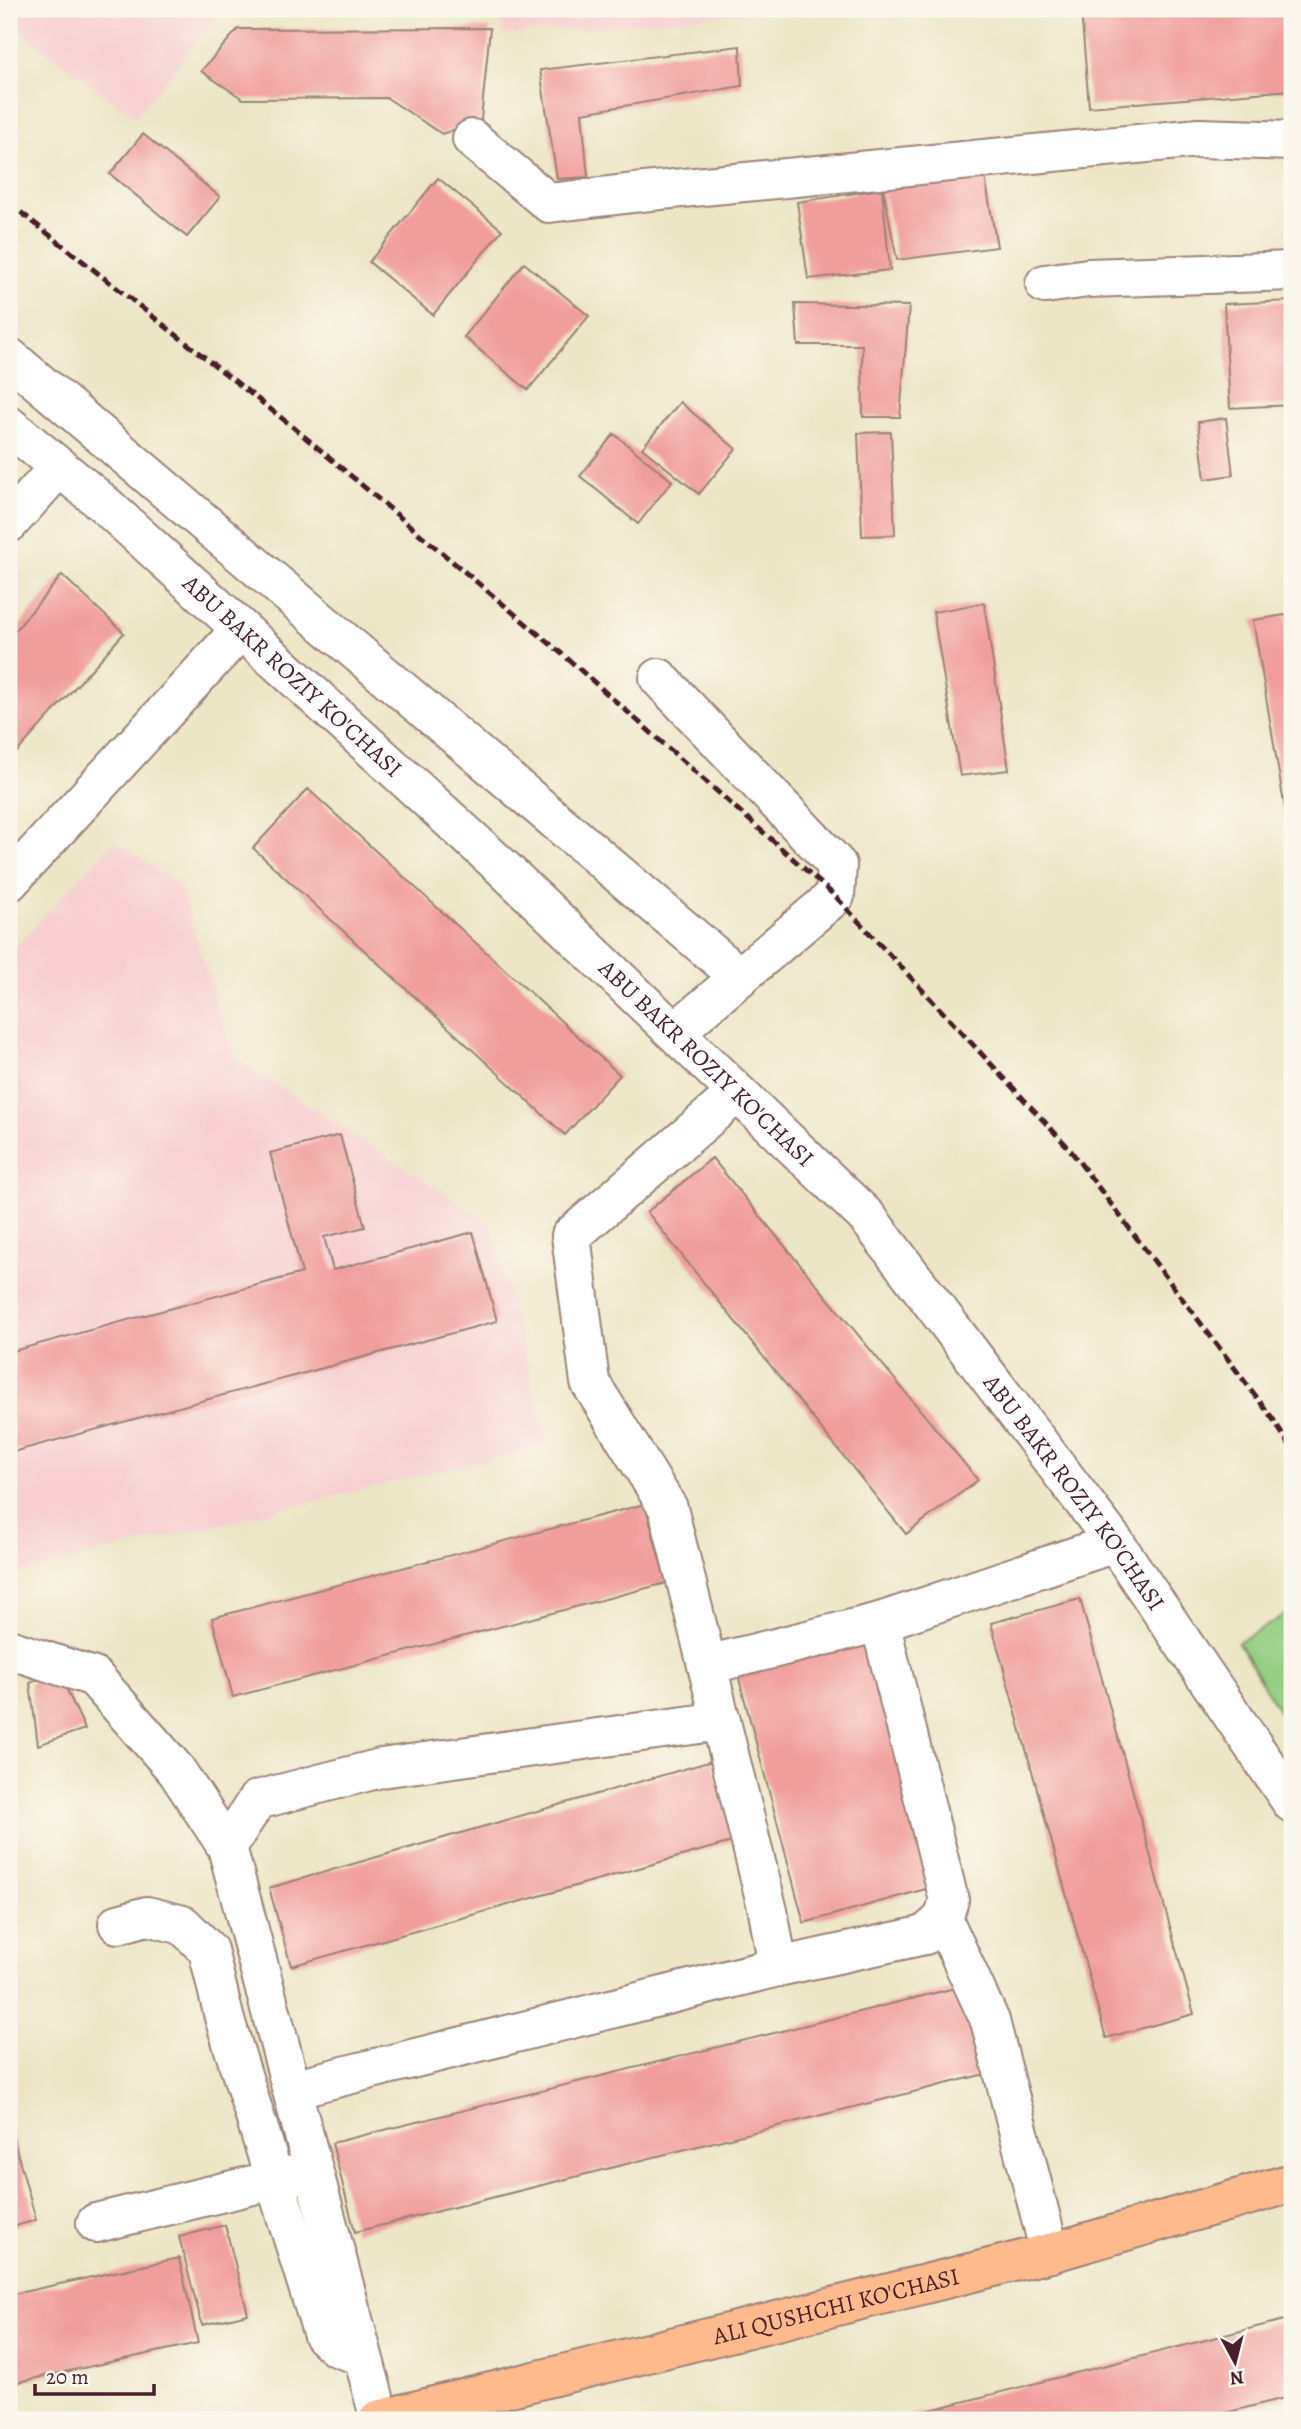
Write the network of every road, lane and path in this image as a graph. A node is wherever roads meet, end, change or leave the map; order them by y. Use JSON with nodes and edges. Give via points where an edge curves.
{"nodes":[{"id":1,"x":472,"y":139,"type":"dead end"},
{"id":2,"x":1292,"y":141,"type":"edge"},
{"id":3,"x":1292,"y":271,"type":"edge"},
{"id":4,"x":1045,"y":284,"type":"dead end"},
{"id":5,"x":9,"y":356,"type":"edge"},
{"id":6,"x":9,"y":426,"type":"edge"},
{"id":7,"x":59,"y":467,"type":"junction"},
{"id":8,"x":9,"y":523,"type":"edge"},
{"id":9,"x":241,"y":629,"type":"junction"},
{"id":10,"x":659,"y":678,"type":"dead end"},
{"id":11,"x":9,"y":882,"type":"edge"},
{"id":12,"x":740,"y":977,"type":"junction"},
{"id":13,"x":675,"y":1032,"type":"junction"},
{"id":14,"x":737,"y":1093,"type":"junction"},
{"id":15,"x":1115,"y":1543,"type":"junction"},
{"id":16,"x":880,"y":1622,"type":"junction"},
{"id":17,"x":9,"y":1649,"type":"edge"},
{"id":18,"x":707,"y":1665,"type":"junction"},
{"id":19,"x":721,"y":1721,"type":"junction"},
{"id":20,"x":1292,"y":1803,"type":"edge"},
{"id":21,"x":227,"y":1847,"type":"junction"},
{"id":22,"x":943,"y":1919,"type":"junction"},
{"id":23,"x":118,"y":1924,"type":"dead end"},
{"id":24,"x":778,"y":1967,"type":"junction"},
{"id":25,"x":292,"y":2089,"type":"junction"},
{"id":26,"x":313,"y":2169,"type":"junction"},
{"id":27,"x":275,"y":2181,"type":"junction"},
{"id":28,"x":1292,"y":2183,"type":"edge"},
{"id":29,"x":96,"y":2223,"type":"dead end"},
{"id":30,"x":1050,"y":2253,"type":"junction"},
{"id":31,"x":362,"y":2356,"type":"junction"},
{"id":32,"x":463,"y":2409,"type":"edge"},
{"id":33,"x":379,"y":2420,"type":"edge"}],
"edges":[{"from":1,"to":2,"type":"street","via":[[549,204],[1199,138]]},
{"from":3,"to":4,"type":"street","via":[[1088,278]]},
{"from":5,"to":12,"type":"street"},
{"from":6,"to":7,"type":"street","name":"ABU BAKR ROZIY KO'CHASI"},
{"from":7,"to":8,"type":"street"},
{"from":7,"to":9,"type":"street","name":"ABU BAKR ROZIY KO'CHASI"},
{"from":9,"to":11,"type":"street"},
{"from":9,"to":13,"type":"street","name":"ABU BAKR ROZIY KO'CHASI"},
{"from":10,"to":12,"type":"street","via":[[838,864],[835,896]]},
{"from":12,"to":13,"type":"street"},
{"from":13,"to":14,"type":"street","name":"ABU BAKR ROZIY KO'CHASI"},
{"from":14,"to":15,"type":"street","name":"ABU BAKR ROZIY KO'CHASI","via":[[867,1217]]},
{"from":14,"to":18,"type":"street","via":[[571,1236],[590,1382],[668,1508]]},
{"from":15,"to":16,"type":"street"},
{"from":15,"to":20,"type":"street","name":"ABU BAKR ROZIY KO'CHASI"},
{"from":16,"to":18,"type":"street"},
{"from":16,"to":22,"type":"street","via":[[949,1900]]},
{"from":17,"to":21,"type":"street","via":[[94,1677],[176,1770]]},
{"from":18,"to":19,"type":"street"},
{"from":19,"to":21,"type":"street","via":[[381,1768],[257,1800]]},
{"from":19,"to":24,"type":"street"},
{"from":21,"to":25,"type":"street"},
{"from":22,"to":24,"type":"street","via":[[925,1936]]},
{"from":22,"to":30,"type":"street","via":[[990,2021]]},
{"from":23,"to":27,"type":"street","via":[[147,1916],[183,1925],[208,1950]]},
{"from":24,"to":25,"type":"street"},
{"from":25,"to":26,"type":"street"},
{"from":26,"to":27,"type":"street"},
{"from":26,"to":31,"type":"street"},
{"from":27,"to":29,"type":"street"},
{"from":27,"to":31,"type":"street","via":[[323,2335],[336,2347]]},
{"from":28,"to":30,"type":"main road","name":"ALI QUSHCHI KO'CHASI"},
{"from":30,"to":32,"type":"main road","name":"ALI QUSHCHI KO'CHASI"},
{"from":31,"to":33,"type":"street"},
{"from":32,"to":33,"type":"main road","name":"ALI QUSHCHI KO'CHASI"}]}
